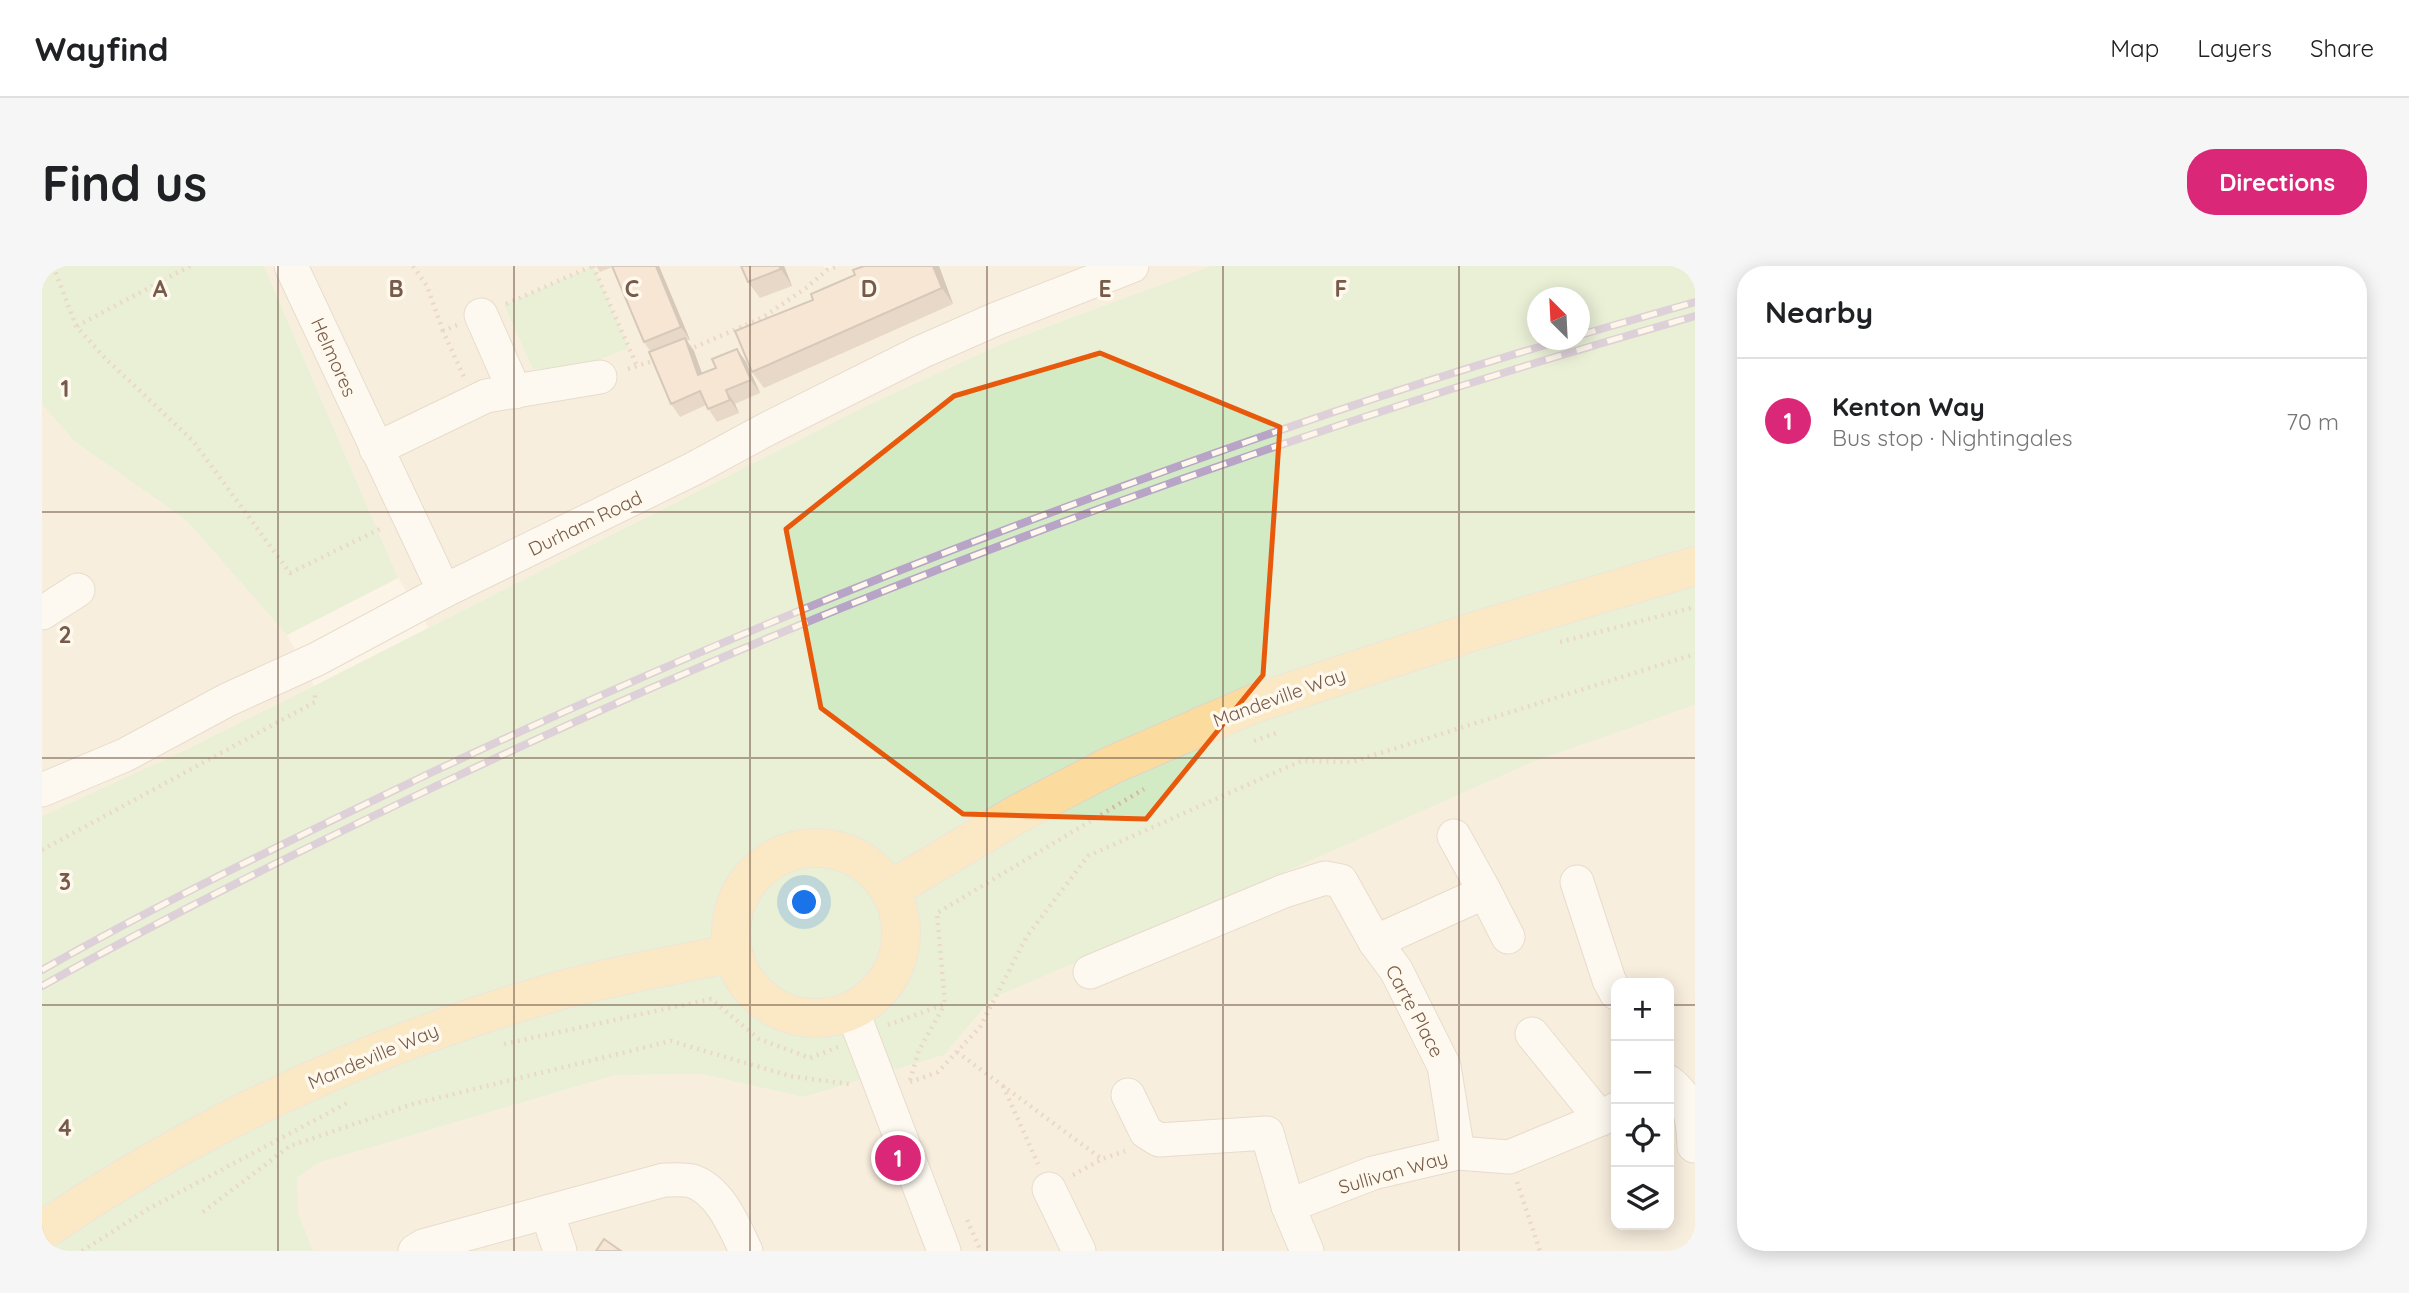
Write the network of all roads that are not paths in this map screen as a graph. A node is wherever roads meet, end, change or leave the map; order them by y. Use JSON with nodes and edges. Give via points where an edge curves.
{"nodes":[{"id":1,"x":290,"y":266,"type":"edge"},
{"id":2,"x":1132,"y":266,"type":"edge"},
{"id":3,"x":481,"y":315,"type":"dead end"},
{"id":4,"x":600,"y":377,"type":"road end"},
{"id":5,"x":514,"y":392,"type":"junction"},
{"id":6,"x":376,"y":449,"type":"junction"},
{"id":7,"x":1695,"y":566,"type":"edge"},
{"id":8,"x":78,"y":590,"type":"dead end"},
{"id":9,"x":444,"y":592,"type":"junction"},
{"id":10,"x":42,"y":613,"type":"edge"},
{"id":11,"x":42,"y":790,"type":"edge"},
{"id":12,"x":1454,"y":836,"type":"dead end"},
{"id":13,"x":1577,"y":882,"type":"dead end"},
{"id":14,"x":890,"y":890,"type":"junction"},
{"id":15,"x":1485,"y":892,"type":"junction"},
{"id":16,"x":1508,"y":937,"type":"dead end"},
{"id":17,"x":1375,"y":942,"type":"junction"},
{"id":18,"x":733,"y":953,"type":"junction"},
{"id":19,"x":1090,"y":972,"type":"dead end"},
{"id":20,"x":1611,"y":981,"type":"edge"},
{"id":21,"x":852,"y":1010,"type":"junction"},
{"id":22,"x":1532,"y":1034,"type":"dead end"},
{"id":23,"x":1674,"y":1087,"type":"edge"},
{"id":24,"x":1128,"y":1095,"type":"dead end"},
{"id":25,"x":1609,"y":1114,"type":"edge"},
{"id":26,"x":1694,"y":1146,"type":"edge"},
{"id":27,"x":1458,"y":1153,"type":"junction"},
{"id":28,"x":1049,"y":1189,"type":"road end"},
{"id":29,"x":1289,"y":1206,"type":"junction"},
{"id":30,"x":547,"y":1212,"type":"junction"},
{"id":31,"x":42,"y":1231,"type":"edge"},
{"id":32,"x":415,"y":1251,"type":"edge"},
{"id":33,"x":560,"y":1251,"type":"edge"},
{"id":34,"x":746,"y":1251,"type":"edge"},
{"id":35,"x":944,"y":1251,"type":"edge"},
{"id":36,"x":1079,"y":1251,"type":"edge"},
{"id":37,"x":1307,"y":1251,"type":"edge"}],
"edges":[{"from":1,"to":6,"type":"street","name":"Helmores"},
{"from":2,"to":9,"type":"street","name":"Durham Road","via":[[921,352]]},
{"from":3,"to":5,"type":"street"},
{"from":4,"to":5,"type":"street"},
{"from":5,"to":6,"type":"street","via":[[486,396]]},
{"from":6,"to":9,"type":"street","name":"Helmores"},
{"from":7,"to":14,"type":"main road","name":"Mandeville Way","via":[[1253,704],[1088,777]]},
{"from":8,"to":10,"type":"street"},
{"from":9,"to":11,"type":"street","name":"Durham Road","via":[[124,755]]},
{"from":12,"to":15,"type":"street"},
{"from":13,"to":20,"type":"street"},
{"from":14,"to":18,"type":"main road","via":[[876,872],[835,850],[808,848],[788,853],[767,863],[738,900],[731,926]]},
{"from":14,"to":21,"type":"main road","via":[[901,927],[900,949],[875,994]]},
{"from":15,"to":16,"type":"street"},
{"from":15,"to":17,"type":"street"},
{"from":17,"to":19,"type":"street","name":"Carte Place","via":[[1341,881],[1325,878]]},
{"from":17,"to":27,"type":"street","name":"Carte Place","via":[[1396,970],[1444,1066]]},
{"from":18,"to":21,"type":"main road","via":[[752,988],[784,1012],[810,1018]]},
{"from":18,"to":31,"type":"main road","name":"Mandeville Way","via":[[560,990],[449,1025],[358,1061],[238,1115]]},
{"from":21,"to":35,"type":"street","via":[[901,1088]]},
{"from":22,"to":25,"type":"street"},
{"from":23,"to":26,"type":"street","via":[[1688,1102]]},
{"from":24,"to":29,"type":"street","via":[[1146,1132],[1159,1140],[1267,1133]]},
{"from":25,"to":27,"type":"street","name":"Sullivan Way","via":[[1509,1157]]},
{"from":27,"to":29,"type":"street","name":"Sullivan Way","via":[[1373,1173]]},
{"from":28,"to":36,"type":"street"},
{"from":29,"to":37,"type":"street"},
{"from":30,"to":32,"type":"street"},
{"from":30,"to":33,"type":"street"},
{"from":30,"to":34,"type":"street","via":[[664,1180],[693,1181],[726,1210]]}]}
